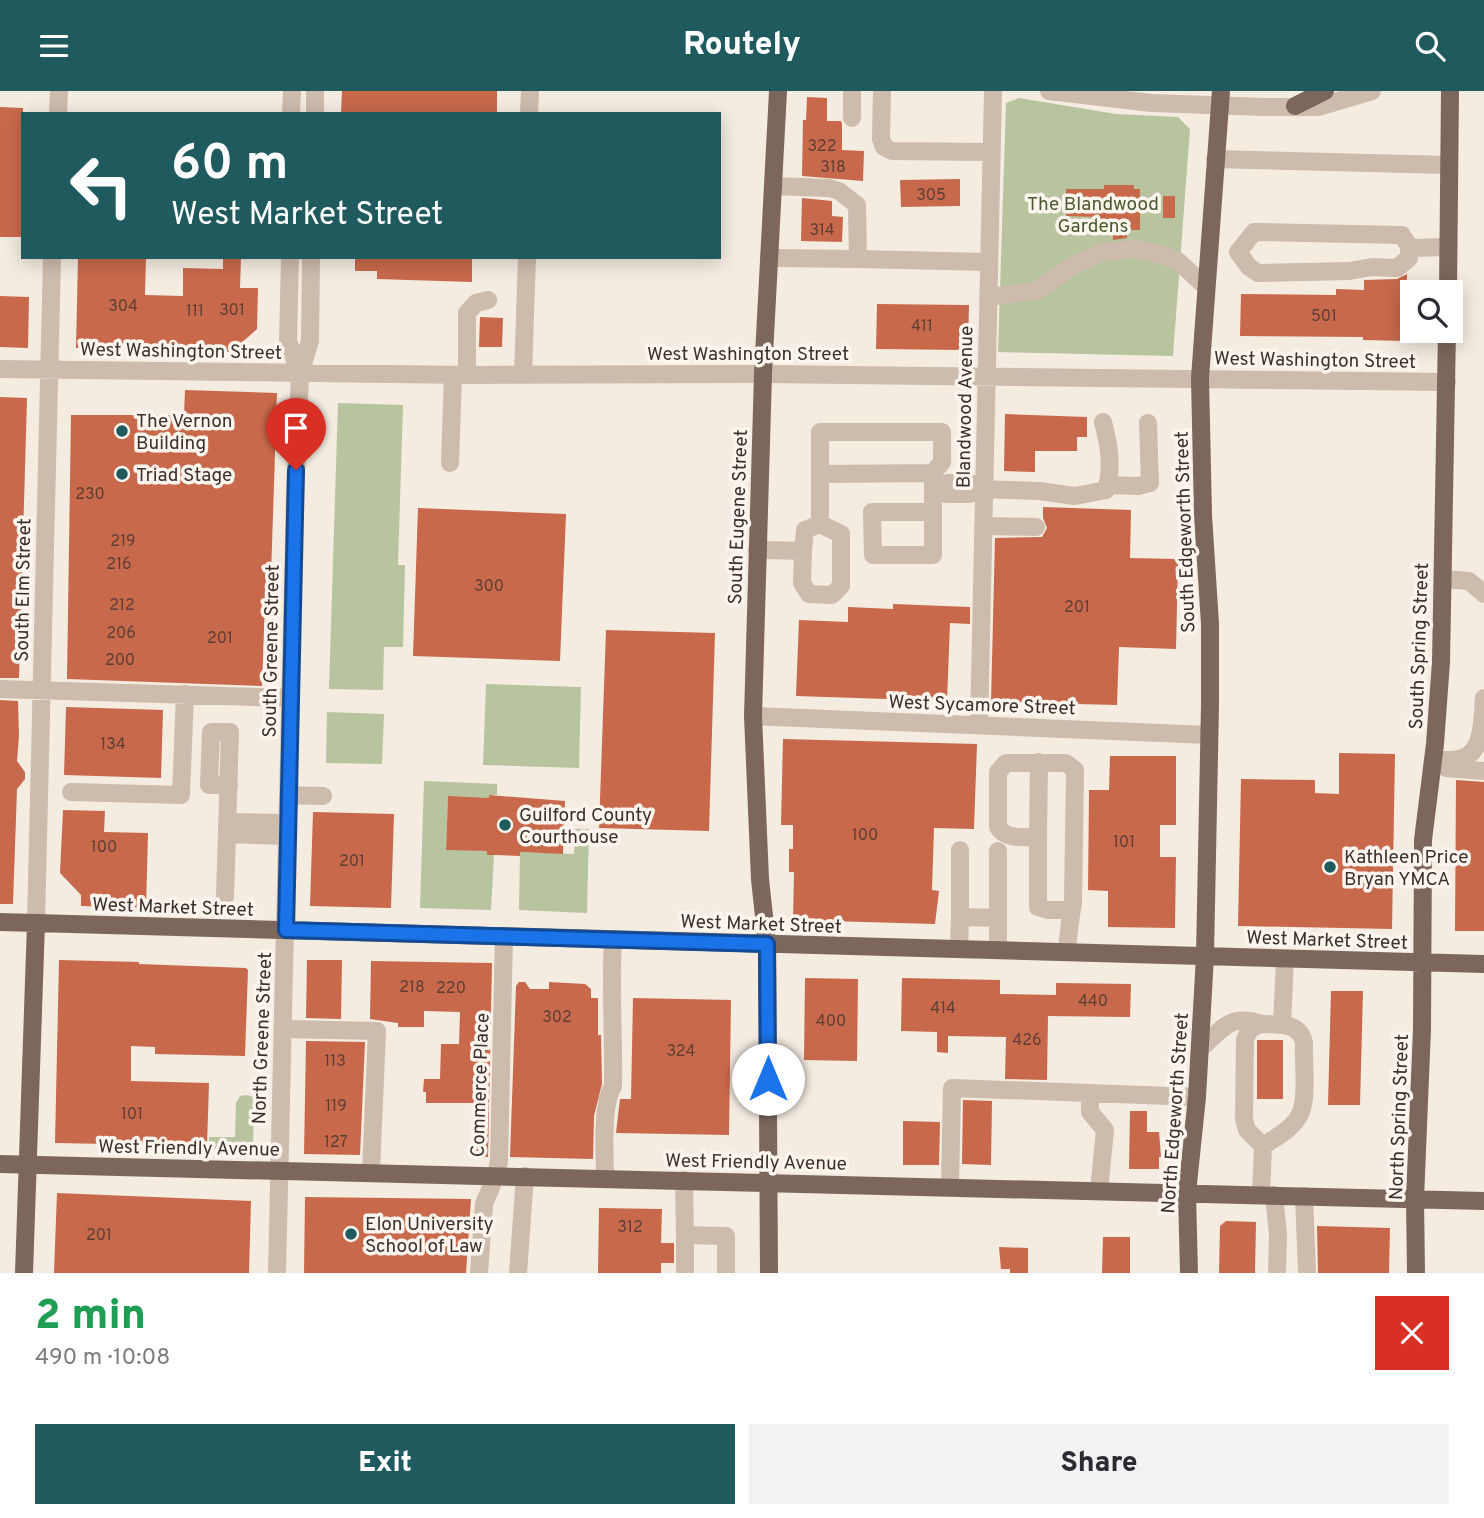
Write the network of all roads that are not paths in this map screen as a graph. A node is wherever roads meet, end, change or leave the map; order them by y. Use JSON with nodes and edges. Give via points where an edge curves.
{"nodes":[{"id":1,"x":59,"y":91,"type":"edge"},
{"id":2,"x":292,"y":91,"type":"edge"},
{"id":3,"x":315,"y":91,"type":"edge"},
{"id":4,"x":530,"y":91,"type":"edge"},
{"id":5,"x":778,"y":91,"type":"edge"},
{"id":6,"x":852,"y":91,"type":"edge"},
{"id":7,"x":882,"y":91,"type":"edge"},
{"id":8,"x":993,"y":91,"type":"edge"},
{"id":9,"x":1049,"y":91,"type":"edge"},
{"id":10,"x":1325,"y":91,"type":"edge"},
{"id":11,"x":1372,"y":91,"type":"edge"},
{"id":12,"x":1450,"y":91,"type":"edge"},
{"id":13,"x":1222,"y":96,"type":"edge"},
{"id":14,"x":1295,"y":106,"type":"junction"},
{"id":15,"x":58,"y":112,"type":"edge"},
{"id":16,"x":291,"y":112,"type":"edge"},
{"id":17,"x":314,"y":112,"type":"edge"},
{"id":18,"x":529,"y":112,"type":"edge"},
{"id":19,"x":852,"y":118,"type":"dead end"},
{"id":20,"x":991,"y":152,"type":"junction"},
{"id":21,"x":1215,"y":159,"type":"junction"},
{"id":22,"x":1449,"y":165,"type":"junction"},
{"id":23,"x":773,"y":185,"type":"junction"},
{"id":24,"x":1448,"y":247,"type":"junction"},
{"id":25,"x":1409,"y":248,"type":"junction"},
{"id":26,"x":1209,"y":251,"type":"junction"},
{"id":27,"x":1238,"y":252,"type":"junction"},
{"id":28,"x":769,"y":258,"type":"junction"},
{"id":29,"x":52,"y":259,"type":"edge"},
{"id":30,"x":290,"y":259,"type":"edge"},
{"id":31,"x":311,"y":259,"type":"edge"},
{"id":32,"x":527,"y":259,"type":"edge"},
{"id":33,"x":858,"y":259,"type":"junction"},
{"id":34,"x":988,"y":262,"type":"junction"},
{"id":35,"x":1448,"y":280,"type":"edge"},
{"id":36,"x":1206,"y":287,"type":"junction"},
{"id":37,"x":988,"y":297,"type":"junction"},
{"id":38,"x":488,"y":300,"type":"dead end"},
{"id":39,"x":1447,"y":343,"type":"edge"},
{"id":40,"x":0,"y":369,"type":"edge"},
{"id":41,"x":48,"y":370,"type":"junction"},
{"id":42,"x":300,"y":373,"type":"junction"},
{"id":43,"x":764,"y":374,"type":"junction"},
{"id":44,"x":460,"y":375,"type":"junction"},
{"id":45,"x":523,"y":375,"type":"junction"},
{"id":46,"x":986,"y":377,"type":"junction"},
{"id":47,"x":1200,"y":378,"type":"junction"},
{"id":48,"x":1447,"y":382,"type":"junction"},
{"id":49,"x":1103,"y":422,"type":"dead end"},
{"id":50,"x":1148,"y":423,"type":"dead end"},
{"id":51,"x":450,"y":463,"type":"dead end"},
{"id":52,"x":820,"y":474,"type":"junction"},
{"id":53,"x":936,"y":483,"type":"junction"},
{"id":54,"x":1108,"y":485,"type":"junction"},
{"id":55,"x":980,"y":489,"type":"junction"},
{"id":56,"x":933,"y":512,"type":"dead end"},
{"id":57,"x":820,"y":524,"type":"junction"},
{"id":58,"x":983,"y":526,"type":"junction"},
{"id":59,"x":1036,"y":527,"type":"dead end"},
{"id":60,"x":757,"y":550,"type":"junction"},
{"id":61,"x":803,"y":551,"type":"junction"},
{"id":62,"x":1443,"y":579,"type":"junction"},
{"id":63,"x":1484,"y":594,"type":"edge"},
{"id":64,"x":0,"y":689,"type":"edge"},
{"id":65,"x":41,"y":689,"type":"junction"},
{"id":66,"x":186,"y":694,"type":"junction"},
{"id":67,"x":290,"y":698,"type":"junction"},
{"id":68,"x":1484,"y":698,"type":"edge"},
{"id":69,"x":753,"y":716,"type":"junction"},
{"id":70,"x":979,"y":725,"type":"junction"},
{"id":71,"x":1208,"y":735,"type":"junction"},
{"id":72,"x":1040,"y":762,"type":"junction"},
{"id":73,"x":1433,"y":764,"type":"junction"},
{"id":74,"x":1484,"y":771,"type":"edge"},
{"id":75,"x":229,"y":785,"type":"dead end"},
{"id":76,"x":71,"y":792,"type":"dead end"},
{"id":77,"x":288,"y":795,"type":"junction"},
{"id":78,"x":323,"y":796,"type":"dead end"},
{"id":79,"x":228,"y":828,"type":"junction"},
{"id":80,"x":287,"y":830,"type":"junction"},
{"id":81,"x":1038,"y":837,"type":"junction"},
{"id":82,"x":960,"y":851,"type":"dead end"},
{"id":83,"x":998,"y":851,"type":"dead end"},
{"id":84,"x":225,"y":897,"type":"dead end"},
{"id":85,"x":1072,"y":907,"type":"junction"},
{"id":86,"x":967,"y":917,"type":"junction"},
{"id":87,"x":998,"y":918,"type":"junction"},
{"id":88,"x":0,"y":922,"type":"edge"},
{"id":89,"x":36,"y":923,"type":"junction"},
{"id":90,"x":286,"y":930,"type":"junction"},
{"id":91,"x":504,"y":936,"type":"junction"},
{"id":92,"x":613,"y":939,"type":"junction"},
{"id":93,"x":767,"y":944,"type":"junction"},
{"id":94,"x":959,"y":949,"type":"junction"},
{"id":95,"x":998,"y":950,"type":"junction"},
{"id":96,"x":1067,"y":952,"type":"junction"},
{"id":97,"x":1205,"y":956,"type":"junction"},
{"id":98,"x":1284,"y":959,"type":"junction"},
{"id":99,"x":1423,"y":963,"type":"junction"},
{"id":100,"x":1484,"y":964,"type":"edge"},
{"id":101,"x":1262,"y":1024,"type":"junction"},
{"id":102,"x":1282,"y":1025,"type":"junction"},
{"id":103,"x":283,"y":1029,"type":"junction"},
{"id":104,"x":1200,"y":1049,"type":"junction"},
{"id":105,"x":1090,"y":1093,"type":"junction"},
{"id":106,"x":1197,"y":1097,"type":"junction"},
{"id":107,"x":1263,"y":1146,"type":"junction"},
{"id":108,"x":0,"y":1164,"type":"edge"},
{"id":109,"x":26,"y":1165,"type":"junction"},
{"id":110,"x":278,"y":1169,"type":"junction"},
{"id":111,"x":371,"y":1172,"type":"junction"},
{"id":112,"x":496,"y":1175,"type":"junction"},
{"id":113,"x":525,"y":1176,"type":"junction"},
{"id":114,"x":604,"y":1178,"type":"junction"},
{"id":115,"x":684,"y":1180,"type":"junction"},
{"id":116,"x":768,"y":1182,"type":"junction"},
{"id":117,"x":950,"y":1187,"type":"junction"},
{"id":118,"x":1099,"y":1191,"type":"junction"},
{"id":119,"x":1187,"y":1193,"type":"junction"},
{"id":120,"x":1268,"y":1195,"type":"junction"},
{"id":121,"x":1304,"y":1196,"type":"junction"},
{"id":122,"x":1415,"y":1199,"type":"junction"},
{"id":123,"x":1484,"y":1201,"type":"edge"},
{"id":124,"x":685,"y":1235,"type":"junction"},
{"id":125,"x":24,"y":1273,"type":"edge"},
{"id":126,"x":277,"y":1273,"type":"edge"},
{"id":127,"x":479,"y":1273,"type":"edge"},
{"id":128,"x":518,"y":1273,"type":"edge"},
{"id":129,"x":685,"y":1273,"type":"edge"},
{"id":130,"x":726,"y":1273,"type":"edge"},
{"id":131,"x":769,"y":1273,"type":"edge"},
{"id":132,"x":1189,"y":1273,"type":"edge"},
{"id":133,"x":1277,"y":1273,"type":"edge"},
{"id":134,"x":1307,"y":1273,"type":"edge"},
{"id":135,"x":1416,"y":1273,"type":"edge"}],
"edges":[{"from":1,"to":15,"type":"street"},
{"from":2,"to":16,"type":"street"},
{"from":3,"to":17,"type":"street"},
{"from":4,"to":18,"type":"street"},
{"from":5,"to":23,"type":"main road","name":"South Eugene Street"},
{"from":6,"to":19,"type":"street"},
{"from":7,"to":20,"type":"street","via":[[884,147],[892,151]]},
{"from":8,"to":20,"type":"street","name":"Blandwood Avenue"},
{"from":9,"to":13,"type":"street","via":[[1114,100]]},
{"from":10,"to":14,"type":"main road"},
{"from":11,"to":14,"type":"street","via":[[1318,107]]},
{"from":12,"to":22,"type":"main road"},
{"from":13,"to":14,"type":"street"},
{"from":13,"to":21,"type":"main road","name":"South Edgeworth Street"},
{"from":20,"to":34,"type":"street","name":"Blandwood Avenue"},
{"from":21,"to":22,"type":"street"},
{"from":21,"to":26,"type":"main road","name":"South Edgeworth Street"},
{"from":22,"to":24,"type":"main road"},
{"from":23,"to":28,"type":"main road","name":"South Eugene Street"},
{"from":23,"to":33,"type":"street","via":[[829,188],[857,205]]},
{"from":24,"to":25,"type":"street"},
{"from":24,"to":35,"type":"main road"},
{"from":25,"to":27,"type":"street","via":[[1402,235],[1254,232]]},
{"from":25,"to":27,"type":"street","via":[[1409,258],[1397,268],[1349,271],[1258,272]]},
{"from":26,"to":27,"type":"street"},
{"from":26,"to":36,"type":"main road","name":"South Edgeworth Street"},
{"from":28,"to":33,"type":"street"},
{"from":28,"to":43,"type":"main road","name":"South Eugene Street"},
{"from":29,"to":41,"type":"street","name":"South Elm Street"},
{"from":30,"to":42,"type":"street","name":"South Greene Street","via":[[288,341]]},
{"from":31,"to":42,"type":"street","name":"South Greene Street","via":[[310,341]]},
{"from":32,"to":45,"type":"street"},
{"from":33,"to":34,"type":"street"},
{"from":34,"to":37,"type":"street","name":"Blandwood Avenue"},
{"from":36,"to":37,"type":"street","via":[[1178,261],[1135,249],[1102,252],[1073,265],[1036,291]]},
{"from":36,"to":47,"type":"main road","name":"South Edgeworth Street"},
{"from":37,"to":46,"type":"street","name":"Blandwood Avenue"},
{"from":38,"to":44,"type":"street","via":[[476,303],[467,313]]},
{"from":39,"to":48,"type":"main road","name":"South Spring Street"},
{"from":40,"to":41,"type":"street","name":"West Washington Street"},
{"from":41,"to":42,"type":"street","name":"West Washington Street"},
{"from":41,"to":65,"type":"street","name":"South Elm Street"},
{"from":42,"to":44,"type":"street","name":"West Washington Street"},
{"from":42,"to":67,"type":"street","name":"South Greene Street"},
{"from":43,"to":45,"type":"street","name":"West Washington Street"},
{"from":43,"to":46,"type":"street","name":"West Washington Street"},
{"from":43,"to":60,"type":"main road","name":"South Eugene Street"},
{"from":44,"to":45,"type":"street","name":"West Washington Street"},
{"from":44,"to":51,"type":"street"},
{"from":46,"to":47,"type":"street","name":"West Washington Street"},
{"from":46,"to":55,"type":"street","name":"Blandwood Avenue"},
{"from":47,"to":48,"type":"street","name":"West Washington Street"},
{"from":47,"to":71,"type":"main road","name":"South Edgeworth Street","via":[[1210,624]]},
{"from":48,"to":62,"type":"main road","name":"South Spring Street"},
{"from":49,"to":54,"type":"street","via":[[1111,473]]},
{"from":50,"to":54,"type":"street","via":[[1150,483]]},
{"from":52,"to":53,"type":"street"},
{"from":52,"to":53,"type":"street","via":[[820,432],[942,432],[942,462]]},
{"from":52,"to":57,"type":"street"},
{"from":53,"to":55,"type":"street","via":[[946,494]]},
{"from":53,"to":56,"type":"street"},
{"from":54,"to":55,"type":"street","via":[[1075,496]]},
{"from":55,"to":58,"type":"street","name":"Blandwood Avenue"},
{"from":57,"to":61,"type":"street","via":[[805,530]]},
{"from":57,"to":61,"type":"street","via":[[841,534],[841,586],[832,595],[809,594],[803,583]]},
{"from":58,"to":59,"type":"street"},
{"from":58,"to":70,"type":"street","name":"Blandwood Avenue"},
{"from":60,"to":61,"type":"street"},
{"from":60,"to":69,"type":"main road","name":"South Eugene Street"},
{"from":62,"to":63,"type":"street","via":[[1469,582]]},
{"from":62,"to":73,"type":"main road","name":"South Spring Street"},
{"from":64,"to":65,"type":"street"},
{"from":65,"to":66,"type":"street"},
{"from":65,"to":89,"type":"street","name":"South Elm Street"},
{"from":66,"to":67,"type":"street"},
{"from":66,"to":76,"type":"street","via":[[181,795]]},
{"from":67,"to":77,"type":"street","name":"South Greene Street"},
{"from":68,"to":73,"type":"street","via":[[1481,743],[1474,753]]},
{"from":69,"to":70,"type":"street","name":"West Sycamore Street"},
{"from":69,"to":93,"type":"main road","name":"South Eugene Street"},
{"from":70,"to":71,"type":"street","name":"West Sycamore Street"},
{"from":71,"to":97,"type":"main road","name":"South Edgeworth Street"},
{"from":72,"to":81,"type":"street"},
{"from":72,"to":81,"type":"street","via":[[1006,763],[998,776],[1000,832]]},
{"from":72,"to":85,"type":"street","via":[[1069,764],[1075,770]]},
{"from":73,"to":74,"type":"street"},
{"from":73,"to":99,"type":"main road","name":"South Spring Street","via":[[1423,840]]},
{"from":75,"to":79,"type":"street"},
{"from":77,"to":78,"type":"street"},
{"from":77,"to":80,"type":"street","name":"South Greene Street"},
{"from":79,"to":80,"type":"street"},
{"from":79,"to":84,"type":"street"},
{"from":80,"to":90,"type":"street","name":"South Greene Street"},
{"from":81,"to":85,"type":"street","via":[[1040,909]]},
{"from":82,"to":86,"type":"street"},
{"from":83,"to":87,"type":"street"},
{"from":85,"to":96,"type":"street"},
{"from":86,"to":87,"type":"street"},
{"from":86,"to":94,"type":"street"},
{"from":87,"to":95,"type":"street"},
{"from":88,"to":89,"type":"main road","name":"West Market Street"},
{"from":89,"to":90,"type":"main road","name":"West Market Street"},
{"from":89,"to":109,"type":"main road"},
{"from":90,"to":91,"type":"main road","name":"West Market Street"},
{"from":90,"to":103,"type":"street","name":"North Greene Street"},
{"from":91,"to":92,"type":"main road","name":"West Market Street"},
{"from":91,"to":112,"type":"street","name":"Commerce Place"},
{"from":92,"to":93,"type":"main road","name":"West Market Street"},
{"from":92,"to":114,"type":"street","via":[[614,1086],[609,1093]]},
{"from":93,"to":94,"type":"main road","name":"West Market Street"},
{"from":93,"to":116,"type":"main road","name":"South Eugene Street"},
{"from":94,"to":95,"type":"main road","name":"West Market Street"},
{"from":95,"to":96,"type":"main road","name":"West Market Street"},
{"from":96,"to":97,"type":"main road","name":"West Market Street"},
{"from":97,"to":98,"type":"main road","name":"West Market Street"},
{"from":97,"to":104,"type":"main road","name":"North Edgeworth Street"},
{"from":98,"to":99,"type":"main road","name":"West Market Street"},
{"from":98,"to":102,"type":"street"},
{"from":99,"to":100,"type":"main road","name":"West Market Street"},
{"from":99,"to":122,"type":"main road","name":"North Spring Street"},
{"from":101,"to":102,"type":"street"},
{"from":101,"to":104,"type":"street","via":[[1234,1020]]},
{"from":101,"to":107,"type":"street","via":[[1253,1026],[1245,1040],[1244,1119],[1248,1131]]},
{"from":102,"to":107,"type":"street","via":[[1295,1027],[1302,1034],[1303,1103],[1288,1130]]},
{"from":103,"to":110,"type":"street","name":"North Greene Street"},
{"from":103,"to":111,"type":"street","via":[[377,1031]]},
{"from":104,"to":106,"type":"main road","name":"North Edgeworth Street"},
{"from":105,"to":106,"type":"street"},
{"from":105,"to":117,"type":"street","via":[[952,1088]]},
{"from":105,"to":118,"type":"street","via":[[1090,1112],[1105,1130]]},
{"from":106,"to":119,"type":"main road","name":"North Edgeworth Street"},
{"from":107,"to":120,"type":"street"},
{"from":108,"to":109,"type":"main road","name":"West Friendly Avenue"},
{"from":109,"to":110,"type":"main road","name":"West Friendly Avenue"},
{"from":109,"to":125,"type":"main road"},
{"from":110,"to":111,"type":"main road","name":"West Friendly Avenue"},
{"from":110,"to":126,"type":"street","name":"North Greene Street"},
{"from":111,"to":112,"type":"main road","name":"West Friendly Avenue"},
{"from":112,"to":113,"type":"main road","name":"West Friendly Avenue"},
{"from":112,"to":127,"type":"street","name":"Commerce Place","via":[[484,1204]]},
{"from":113,"to":114,"type":"main road","name":"West Friendly Avenue"},
{"from":113,"to":128,"type":"street"},
{"from":114,"to":115,"type":"main road","name":"West Friendly Avenue"},
{"from":115,"to":116,"type":"main road","name":"West Friendly Avenue"},
{"from":115,"to":124,"type":"street"},
{"from":116,"to":117,"type":"main road","name":"West Friendly Avenue"},
{"from":116,"to":131,"type":"main road","name":"South Eugene Street"},
{"from":117,"to":118,"type":"main road","name":"West Friendly Avenue"},
{"from":118,"to":119,"type":"main road","name":"West Friendly Avenue"},
{"from":119,"to":120,"type":"main road","name":"West Friendly Avenue"},
{"from":119,"to":132,"type":"main road","name":"North Edgeworth Street"},
{"from":120,"to":121,"type":"main road","name":"West Friendly Avenue"},
{"from":120,"to":133,"type":"street","via":[[1278,1234]]},
{"from":121,"to":122,"type":"main road","name":"West Friendly Avenue"},
{"from":121,"to":134,"type":"street"},
{"from":122,"to":123,"type":"main road","name":"West Friendly Avenue"},
{"from":122,"to":135,"type":"main road","name":"North Spring Street"},
{"from":124,"to":129,"type":"street"},
{"from":124,"to":130,"type":"street","via":[[726,1236]]}]}
